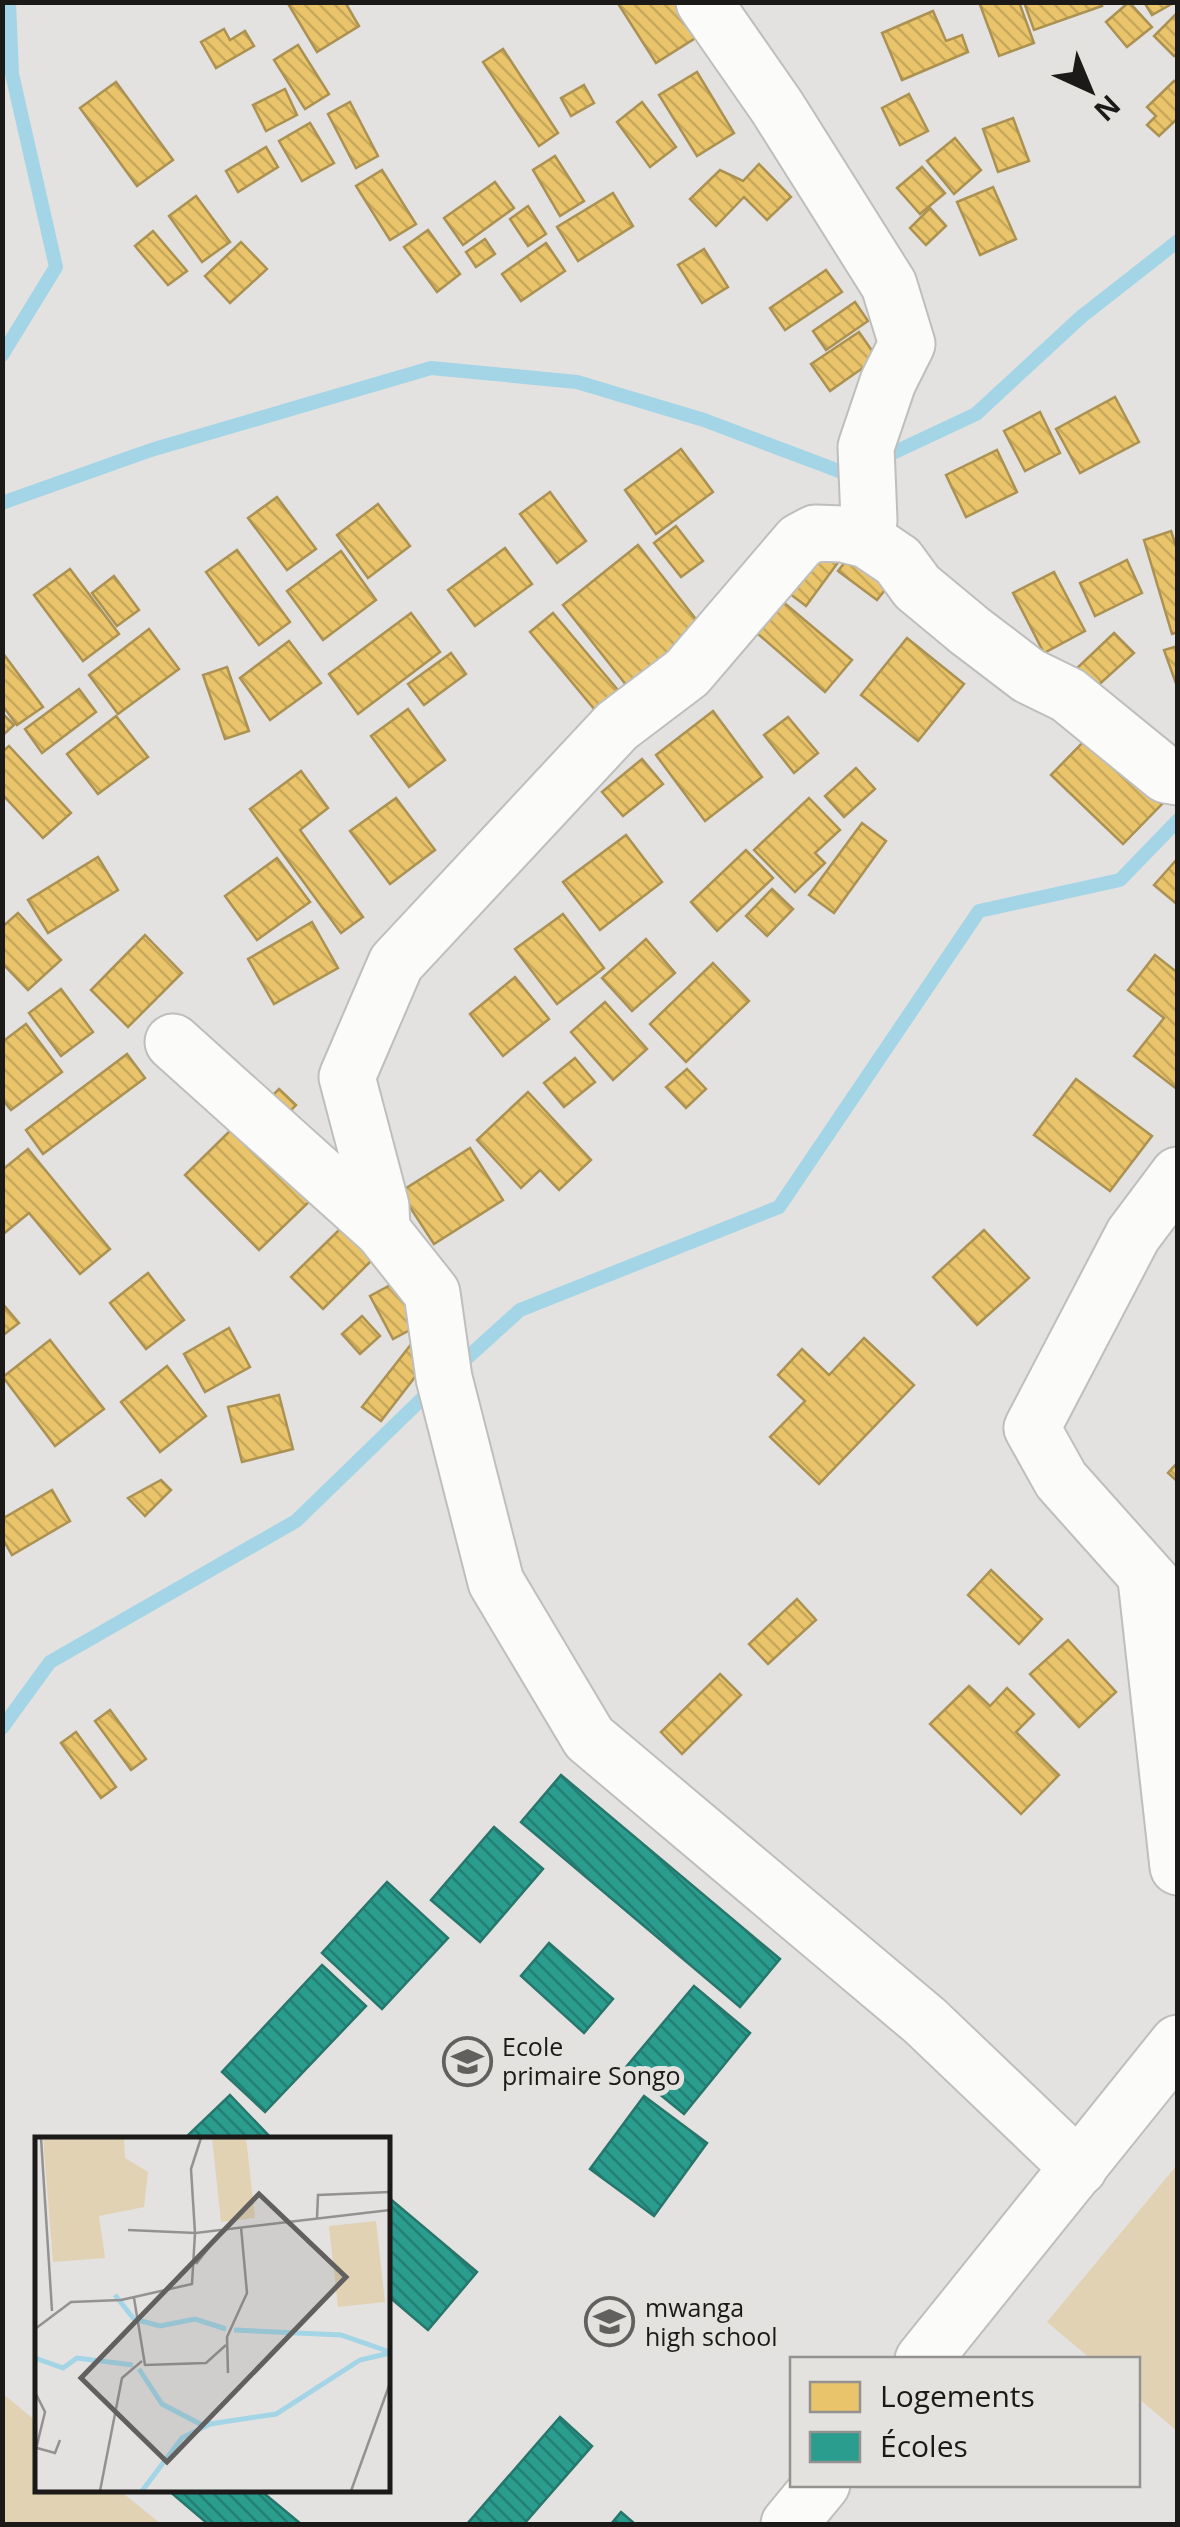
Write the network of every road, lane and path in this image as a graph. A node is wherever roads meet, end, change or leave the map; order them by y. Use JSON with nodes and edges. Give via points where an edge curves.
{"nodes":[{"id":1,"x":704,"y":2,"type":"edge"},
{"id":2,"x":867,"y":521,"type":"junction"},
{"id":3,"x":1178,"y":777,"type":"edge"},
{"id":4,"x":173,"y":1042,"type":"dead end"},
{"id":5,"x":1178,"y":1175,"type":"edge"},
{"id":6,"x":382,"y":1230,"type":"junction"},
{"id":7,"x":1162,"y":1595,"type":"edge"},
{"id":8,"x":1178,"y":1867,"type":"edge"},
{"id":9,"x":1178,"y":2042,"type":"edge"},
{"id":10,"x":1079,"y":2168,"type":"junction"},
{"id":11,"x":925,"y":2357,"type":"edge"},
{"id":12,"x":820,"y":2487,"type":"edge"},
{"id":13,"x":789,"y":2524,"type":"edge"}],
"edges":[{"from":1,"to":2,"type":"street","via":[[889,285],[907,344],[866,446]]},
{"from":2,"to":3,"type":"street","via":[[916,587],[1029,676],[1068,695],[1166,775]]},
{"from":2,"to":6,"type":"street","via":[[843,534],[816,533],[800,541],[687,673],[617,726],[396,963],[347,1077]]},
{"from":4,"to":6,"type":"street"},
{"from":5,"to":7,"type":"street","via":[[1133,1235],[1032,1428],[1061,1480]]},
{"from":6,"to":10,"type":"street","via":[[432,1293],[444,1378],[496,1582],[589,1738],[925,2021]]},
{"from":7,"to":8,"type":"street"},
{"from":9,"to":10,"type":"street"},
{"from":10,"to":11,"type":"street"},
{"from":12,"to":13,"type":"street"}]}
